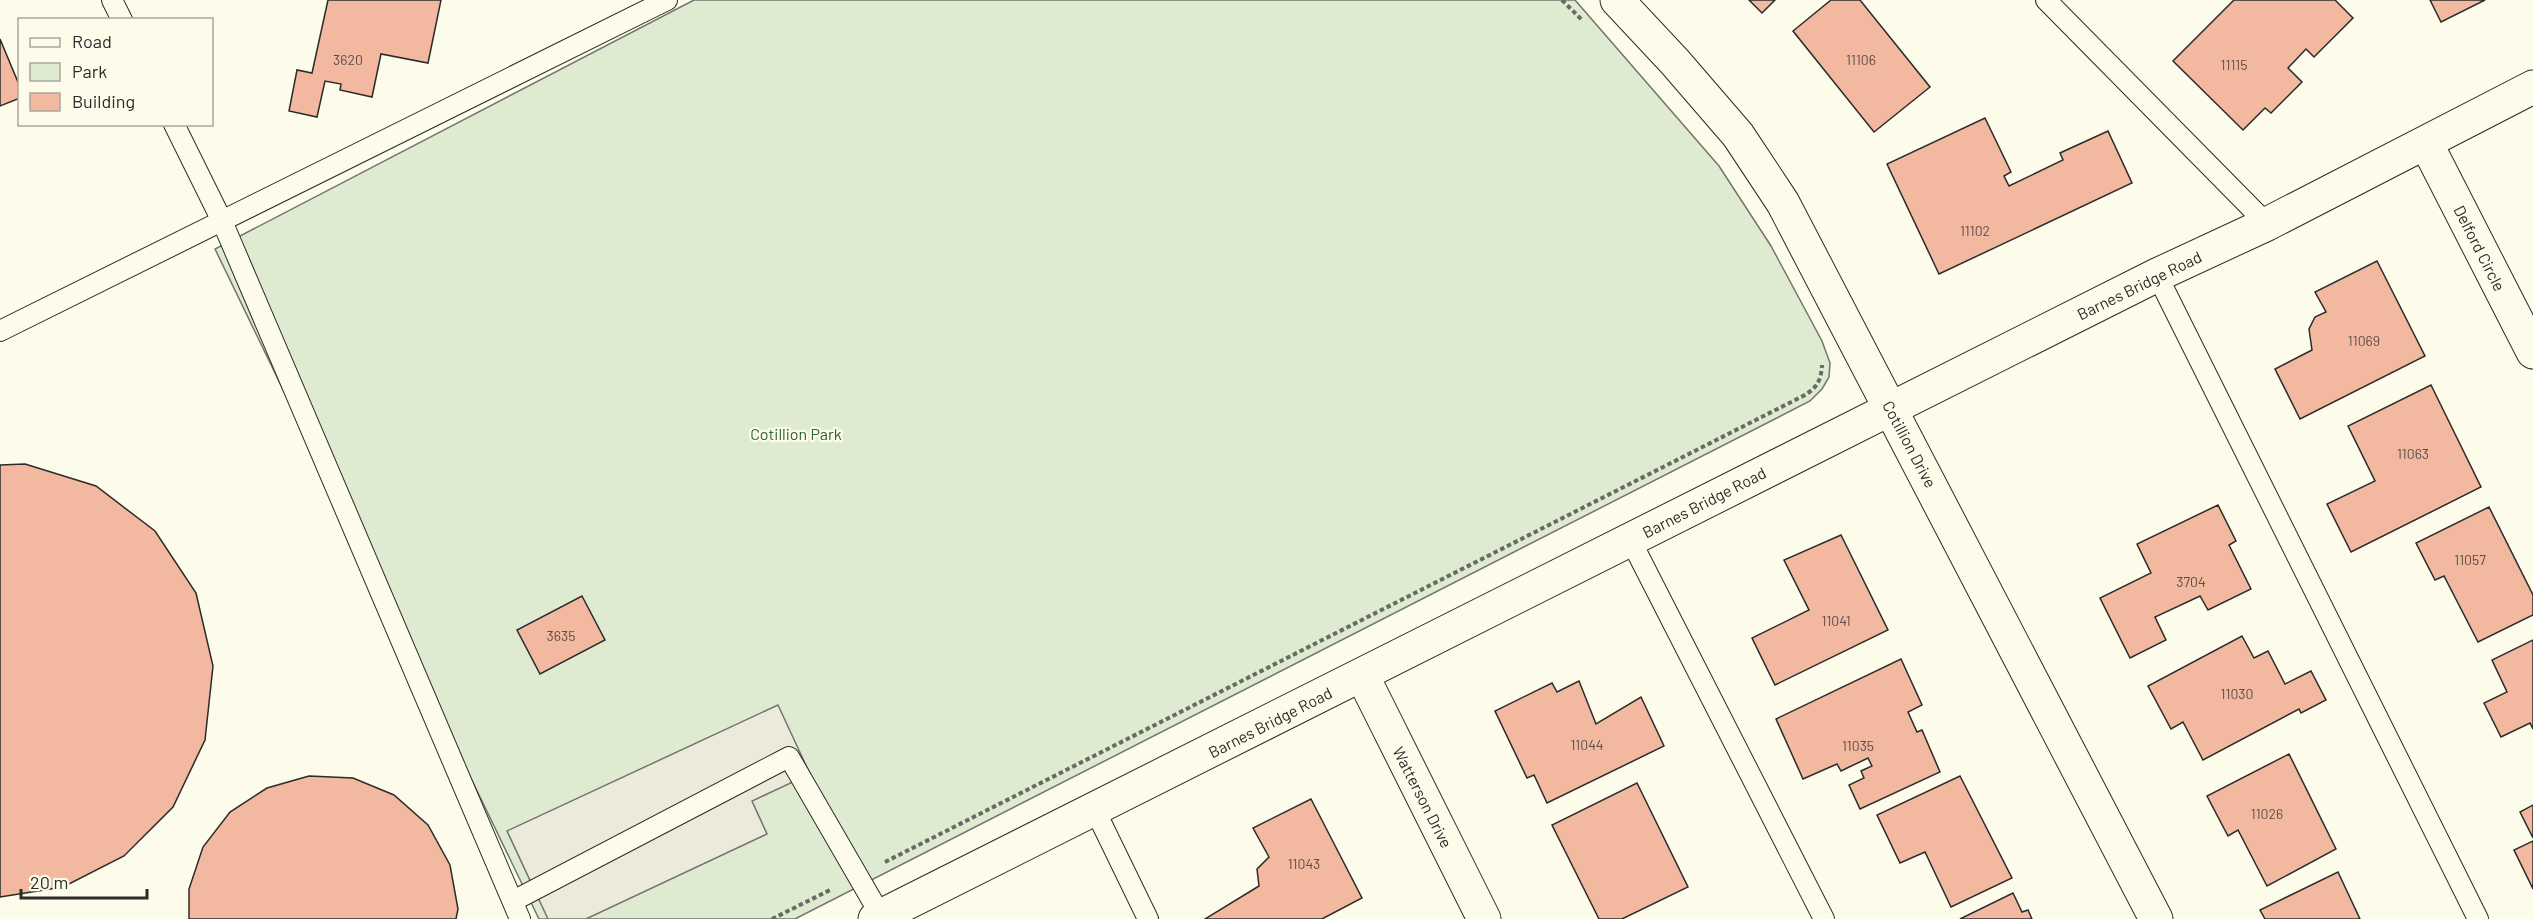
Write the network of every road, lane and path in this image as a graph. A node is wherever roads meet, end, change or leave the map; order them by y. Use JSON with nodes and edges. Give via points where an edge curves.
{"nodes":[{"id":1,"x":112,"y":0,"type":"edge"},
{"id":2,"x":667,"y":0,"type":"edge"},
{"id":3,"x":1562,"y":0,"type":"edge"},
{"id":4,"x":1617,"y":0,"type":"edge"},
{"id":5,"x":2046,"y":0,"type":"edge"},
{"id":6,"x":121,"y":18,"type":"edge"},
{"id":7,"x":1584,"y":22,"type":"dead end"},
{"id":8,"x":2533,"y":87,"type":"edge"},
{"id":9,"x":175,"y":126,"type":"edge"},
{"id":10,"x":2426,"y":143,"type":"junction"},
{"id":11,"x":222,"y":221,"type":"junction"},
{"id":12,"x":2267,"y":224,"type":"junction"},
{"id":13,"x":2157,"y":275,"type":"junction"},
{"id":14,"x":0,"y":331,"type":"edge"},
{"id":15,"x":2533,"y":352,"type":"edge"},
{"id":16,"x":1822,"y":360,"type":"dead end"},
{"id":17,"x":1891,"y":409,"type":"junction"},
{"id":18,"x":1630,"y":539,"type":"junction"},
{"id":19,"x":1362,"y":675,"type":"junction"},
{"id":20,"x":1095,"y":810,"type":"junction"},
{"id":21,"x":858,"y":876,"type":"junction"},
{"id":22,"x":516,"y":910,"type":"edge"},
{"id":23,"x":878,"y":918,"type":"edge"},
{"id":24,"x":772,"y":919,"type":"edge"},
{"id":25,"x":1148,"y":919,"type":"edge"},
{"id":26,"x":1484,"y":919,"type":"edge"},
{"id":27,"x":1824,"y":919,"type":"edge"},
{"id":28,"x":2156,"y":919,"type":"edge"},
{"id":29,"x":2478,"y":919,"type":"edge"}],
"edges":[{"from":1,"to":6,"type":"lane"},
{"from":2,"to":11,"type":"lane"},
{"from":3,"to":7,"type":"path"},
{"from":4,"to":17,"type":"street","name":"Cotillion Drive","via":[[1744,145],[1783,203]]},
{"from":5,"to":12,"type":"lane"},
{"from":8,"to":10,"type":"street","name":"Barnes Bridge Road"},
{"from":9,"to":11,"type":"lane"},
{"from":10,"to":12,"type":"street","name":"Barnes Bridge Road"},
{"from":10,"to":15,"type":"street","name":"Delford Circle"},
{"from":11,"to":14,"type":"lane"},
{"from":11,"to":22,"type":"lane"},
{"from":12,"to":13,"type":"street","name":"Barnes Bridge Road"},
{"from":13,"to":17,"type":"street","name":"Barnes Bridge Road"},
{"from":13,"to":29,"type":"lane"},
{"from":16,"to":21,"type":"path","via":[[1816,388],[1803,396]]},
{"from":17,"to":18,"type":"street","name":"Barnes Bridge Road"},
{"from":17,"to":28,"type":"street","name":"Cotillion Drive"},
{"from":18,"to":19,"type":"street","name":"Barnes Bridge Road"},
{"from":18,"to":27,"type":"lane"},
{"from":19,"to":20,"type":"street","name":"Barnes Bridge Road"},
{"from":19,"to":26,"type":"street","name":"Watterson Drive"},
{"from":20,"to":23,"type":"street","name":"Barnes Bridge Road"},
{"from":20,"to":25,"type":"lane"},
{"from":21,"to":22,"type":"lane","via":[[789,756]]},
{"from":21,"to":23,"type":"lane"},
{"from":21,"to":24,"type":"path"}]}
